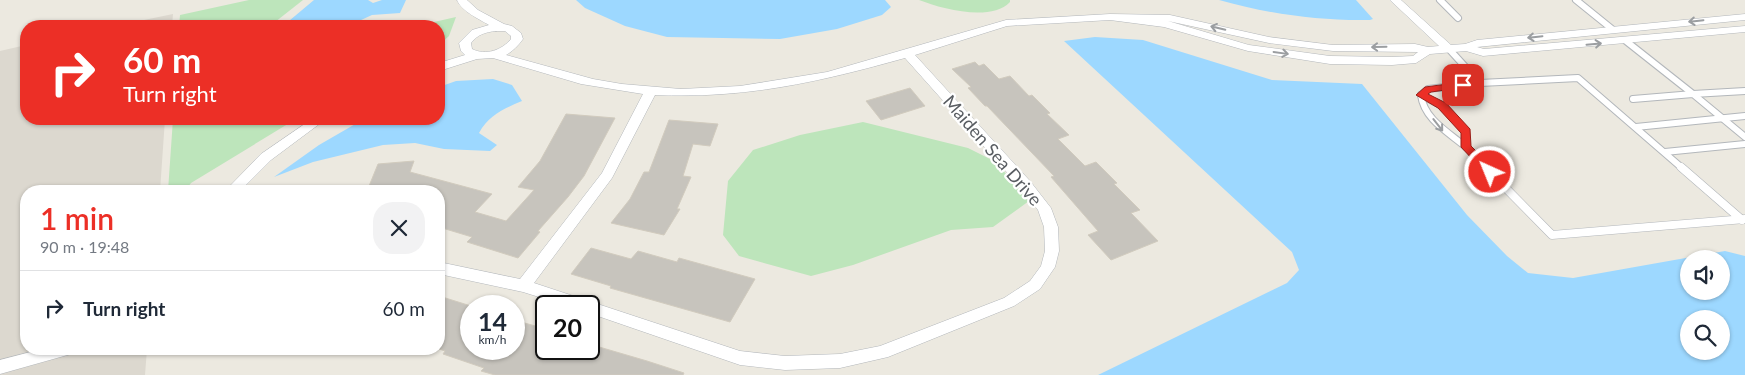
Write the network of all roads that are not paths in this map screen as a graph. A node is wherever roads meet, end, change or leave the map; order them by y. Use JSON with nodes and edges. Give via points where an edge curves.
{"nodes":[{"id":1,"x":1395,"y":0,"type":"edge"},
{"id":2,"x":1440,"y":0,"type":"edge"},
{"id":3,"x":1576,"y":0,"type":"edge"},
{"id":4,"x":462,"y":1,"type":"edge"},
{"id":5,"x":1745,"y":17,"type":"edge"},
{"id":6,"x":1458,"y":18,"type":"dead end"},
{"id":7,"x":501,"y":27,"type":"junction"},
{"id":8,"x":1612,"y":29,"type":"junction"},
{"id":9,"x":1745,"y":29,"type":"edge"},
{"id":10,"x":468,"y":40,"type":"junction"},
{"id":11,"x":1626,"y":41,"type":"junction"},
{"id":12,"x":514,"y":44,"type":"junction"},
{"id":13,"x":1467,"y":47,"type":"junction"},
{"id":14,"x":1449,"y":49,"type":"junction"},
{"id":15,"x":494,"y":54,"type":"junction"},
{"id":16,"x":907,"y":54,"type":"junction"},
{"id":17,"x":476,"y":55,"type":"junction"},
{"id":18,"x":445,"y":57,"type":"edge"},
{"id":19,"x":445,"y":65,"type":"edge"},
{"id":20,"x":532,"y":65,"type":"junction"},
{"id":21,"x":1480,"y":83,"type":"junction"},
{"id":22,"x":650,"y":91,"type":"junction"},
{"id":23,"x":1745,"y":91,"type":"edge"},
{"id":24,"x":1693,"y":94,"type":"junction"},
{"id":25,"x":1422,"y":95,"type":"junction"},
{"id":26,"x":1633,"y":99,"type":"dead end"},
{"id":27,"x":1745,"y":116,"type":"edge"},
{"id":28,"x":1722,"y":118,"type":"junction"},
{"id":29,"x":311,"y":125,"type":"edge"},
{"id":30,"x":1636,"y":127,"type":"junction"},
{"id":31,"x":1745,"y":136,"type":"edge"},
{"id":32,"x":1745,"y":144,"type":"edge"},
{"id":33,"x":1466,"y":147,"type":"junction"},
{"id":34,"x":1665,"y":152,"type":"junction"},
{"id":35,"x":238,"y":185,"type":"edge"},
{"id":36,"x":1744,"y":219,"type":"edge"},
{"id":37,"x":445,"y":269,"type":"edge"},
{"id":38,"x":524,"y":286,"type":"junction"},
{"id":39,"x":551,"y":295,"type":"edge"},
{"id":40,"x":600,"y":311,"type":"edge"},
{"id":41,"x":36,"y":355,"type":"edge"},
{"id":42,"x":42,"y":355,"type":"edge"},
{"id":43,"x":0,"y":363,"type":"edge"},
{"id":44,"x":0,"y":367,"type":"edge"}],
"edges":[{"from":1,"to":14,"type":"street"},
{"from":2,"to":6,"type":"lane"},
{"from":3,"to":8,"type":"lane"},
{"from":4,"to":7,"type":"street"},
{"from":4,"to":10,"type":"street","via":[[470,20]]},
{"from":5,"to":8,"type":"street","one_way":true},
{"from":7,"to":10,"type":"street","via":[[481,30]]},
{"from":7,"to":12,"type":"street","via":[[516,35]]},
{"from":8,"to":13,"type":"street","one_way":true,"via":[[1477,43]]},
{"from":9,"to":11,"type":"street"},
{"from":10,"to":17,"type":"street","via":[[467,51]]},
{"from":10,"to":18,"type":"street"},
{"from":13,"to":11,"type":"street","one_way":true,"via":[[1484,53]]},
{"from":11,"to":24,"type":"lane"},
{"from":12,"to":15,"type":"street"},
{"from":12,"to":20,"type":"street"},
{"from":13,"to":14,"type":"street"},
{"from":14,"to":16,"type":"street","via":[[1333,48],[1269,40],[1170,18],[1110,17],[1006,23]]},
{"from":14,"to":21,"type":"lane"},
{"from":15,"to":17,"type":"street"},
{"from":15,"to":20,"type":"street"},
{"from":16,"to":22,"type":"street","via":[[827,76],[774,86],[711,92]]},
{"from":16,"to":40,"type":"street","name":"Maiden Sea Drive","via":[[1044,208],[1051,227],[1052,251],[1048,267],[1036,286],[1009,302],[882,352],[840,361],[785,363],[740,358]]},
{"from":17,"to":19,"type":"street"},
{"from":20,"to":22,"type":"street","via":[[592,83]]},
{"from":21,"to":25,"type":"lane","via":[[1428,89]]},
{"from":21,"to":30,"type":"lane","via":[[1578,78]]},
{"from":22,"to":38,"type":"street","via":[[607,175]]},
{"from":23,"to":24,"type":"lane"},
{"from":24,"to":26,"type":"lane"},
{"from":24,"to":28,"type":"lane"},
{"from":25,"to":33,"type":"lane","one_way":true,"via":[[1422,104],[1443,131]]},
{"from":25,"to":33,"type":"lane","via":[[1442,106],[1466,132]]},
{"from":27,"to":28,"type":"lane"},
{"from":28,"to":30,"type":"lane"},
{"from":28,"to":31,"type":"lane"},
{"from":29,"to":35,"type":"street","via":[[266,157]]},
{"from":30,"to":34,"type":"lane"},
{"from":32,"to":34,"type":"lane"},
{"from":33,"to":36,"type":"lane","via":[[1552,236]]},
{"from":34,"to":36,"type":"lane"},
{"from":37,"to":38,"type":"street","name":"Maiden Sea Drive"},
{"from":38,"to":39,"type":"street","name":"Maiden Sea Drive"},
{"from":41,"to":43,"type":"street"},
{"from":42,"to":44,"type":"street"}]}
